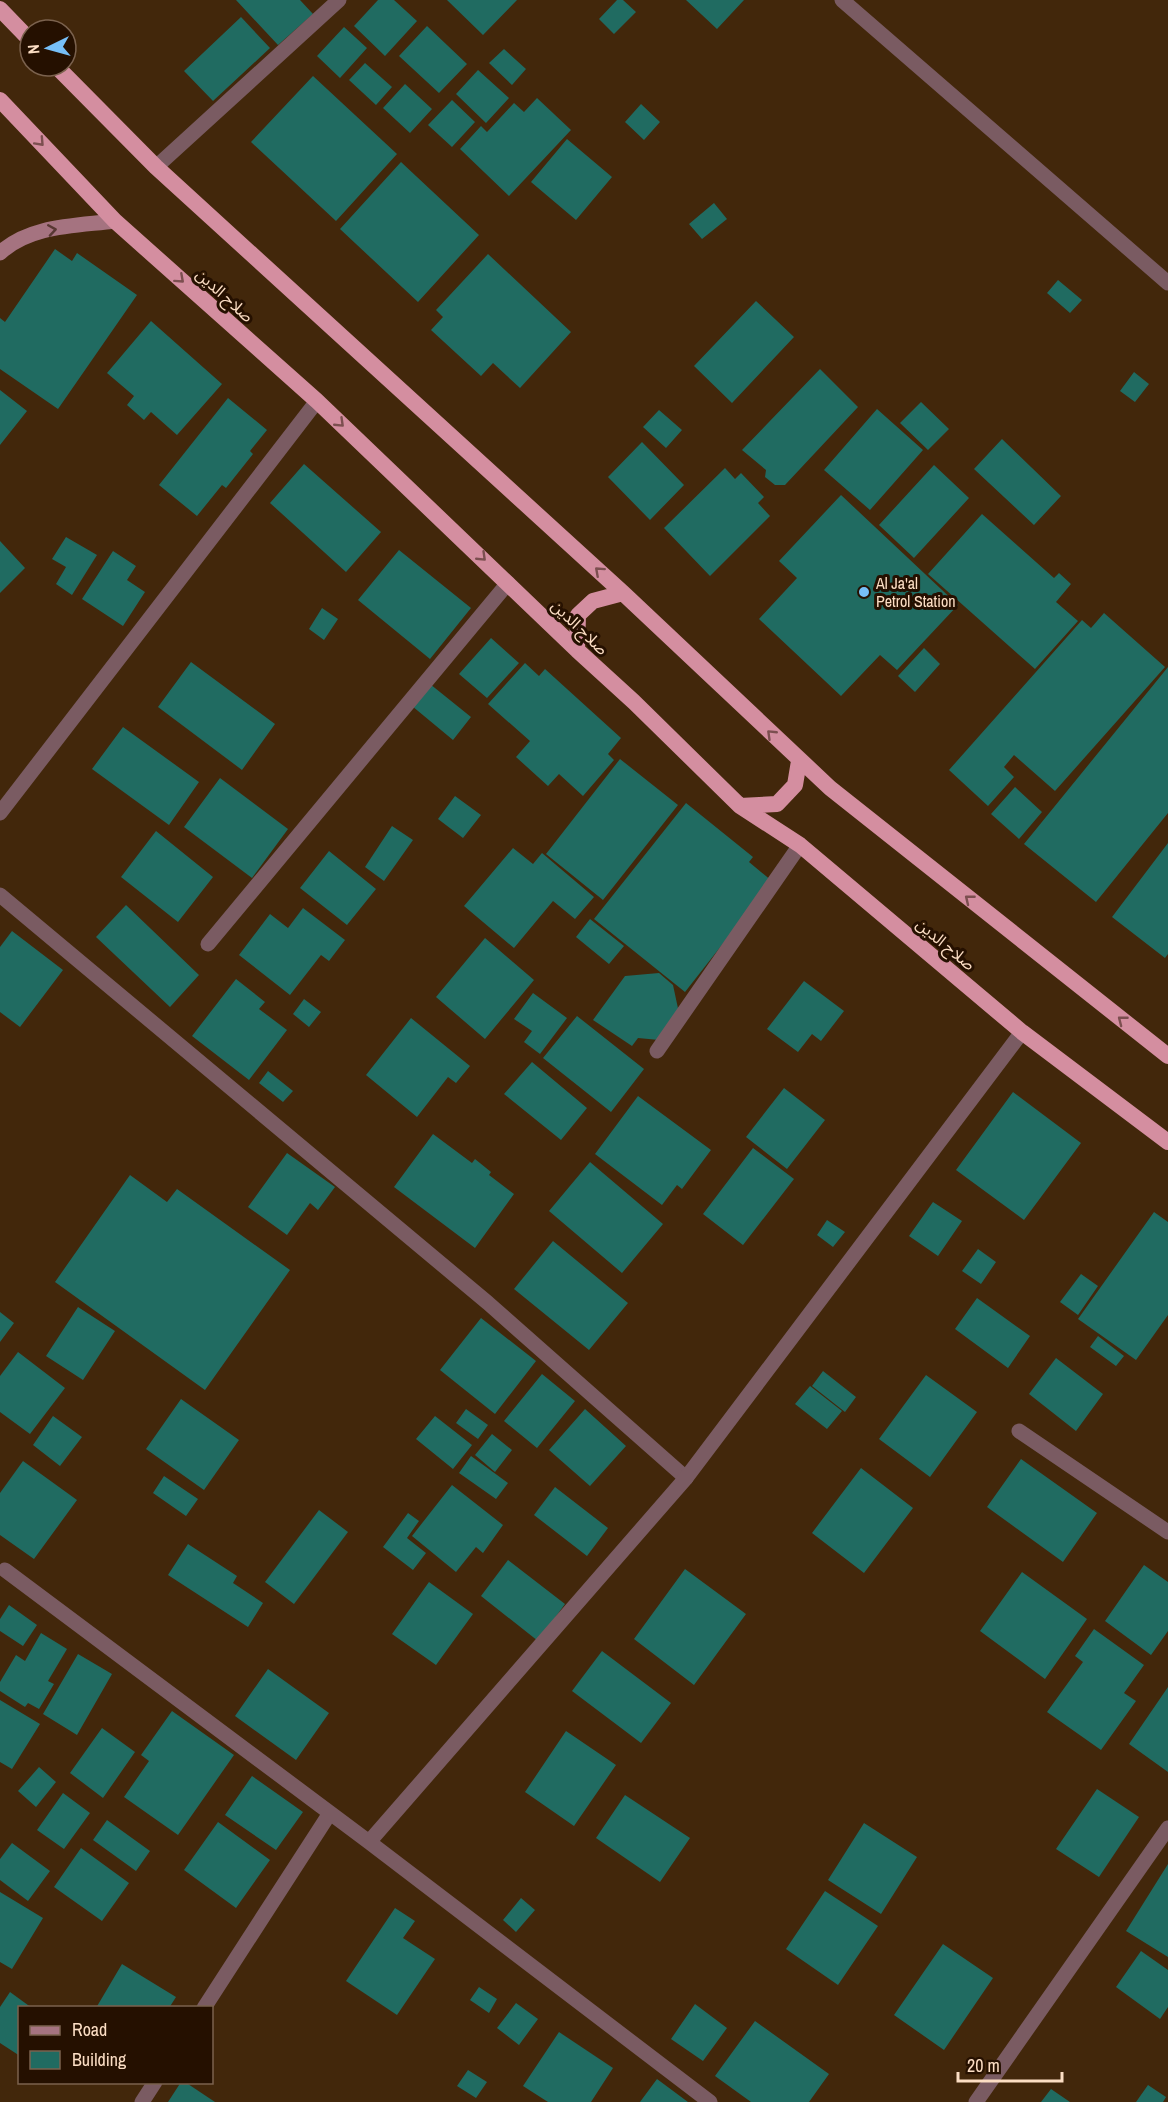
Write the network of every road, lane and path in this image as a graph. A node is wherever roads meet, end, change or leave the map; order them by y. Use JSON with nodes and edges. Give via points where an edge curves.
{"nodes":[{"id":1,"x":339,"y":0,"type":"edge"},
{"id":2,"x":842,"y":0,"type":"edge"},
{"id":3,"x":0,"y":9,"type":"edge"},
{"id":4,"x":18,"y":28,"type":"edge"},
{"id":5,"x":68,"y":78,"type":"edge"},
{"id":6,"x":0,"y":100,"type":"edge"},
{"id":7,"x":156,"y":167,"type":"junction"},
{"id":8,"x":115,"y":221,"type":"junction"},
{"id":9,"x":0,"y":253,"type":"edge"},
{"id":10,"x":1168,"y":283,"type":"edge"},
{"id":11,"x":318,"y":401,"type":"junction"},
{"id":12,"x":508,"y":583,"type":"junction"},
{"id":13,"x":623,"y":593,"type":"junction"},
{"id":14,"x":577,"y":650,"type":"junction"},
{"id":15,"x":799,"y":761,"type":"junction"},
{"id":16,"x":740,"y":806,"type":"junction"},
{"id":17,"x":0,"y":813,"type":"edge"},
{"id":18,"x":801,"y":845,"type":"junction"},
{"id":19,"x":0,"y":895,"type":"edge"},
{"id":20,"x":208,"y":944,"type":"dead end"},
{"id":21,"x":1022,"y":1032,"type":"junction"},
{"id":22,"x":657,"y":1051,"type":"dead end"},
{"id":23,"x":1168,"y":1056,"type":"edge"},
{"id":24,"x":1168,"y":1142,"type":"edge"},
{"id":25,"x":1019,"y":1431,"type":"dead end"},
{"id":26,"x":686,"y":1478,"type":"junction"},
{"id":27,"x":1168,"y":1532,"type":"edge"},
{"id":28,"x":2,"y":1572,"type":"edge"},
{"id":29,"x":330,"y":1813,"type":"junction"},
{"id":30,"x":1168,"y":1828,"type":"edge"},
{"id":31,"x":369,"y":1842,"type":"junction"},
{"id":32,"x":205,"y":2006,"type":"edge"},
{"id":33,"x":154,"y":2084,"type":"edge"},
{"id":34,"x":142,"y":2102,"type":"edge"},
{"id":35,"x":710,"y":2102,"type":"edge"},
{"id":36,"x":976,"y":2102,"type":"edge"}],
"edges":[{"from":1,"to":7,"type":"street"},
{"from":2,"to":10,"type":"street"},
{"from":3,"to":4,"type":"highway"},
{"from":5,"to":7,"type":"highway"},
{"from":6,"to":8,"type":"highway","name":"صلاح الدين","one_way":true},
{"from":13,"to":7,"type":"highway","one_way":true},
{"from":9,"to":8,"type":"main road","one_way":true,"via":[[11,242],[31,234]]},
{"from":8,"to":11,"type":"highway","name":"صلاح الدين","one_way":true},
{"from":11,"to":12,"type":"highway","name":"صلاح الدين","one_way":true},
{"from":11,"to":17,"type":"street"},
{"from":12,"to":14,"type":"highway","name":"صلاح الدين"},
{"from":12,"to":20,"type":"street"},
{"from":13,"to":14,"type":"highway","via":[[593,601],[578,615]]},
{"from":15,"to":13,"type":"highway","one_way":true},
{"from":14,"to":16,"type":"highway","name":"صلاح الدين"},
{"from":15,"to":16,"type":"highway","via":[[795,785],[777,804]]},
{"from":23,"to":15,"type":"highway","one_way":true},
{"from":16,"to":18,"type":"highway","name":"صلاح الدين"},
{"from":18,"to":21,"type":"highway","name":"صلاح الدين"},
{"from":18,"to":22,"type":"street"},
{"from":19,"to":26,"type":"street","via":[[489,1303]]},
{"from":21,"to":24,"type":"highway","name":"صلاح الدين"},
{"from":21,"to":26,"type":"street"},
{"from":25,"to":27,"type":"street"},
{"from":26,"to":31,"type":"street"},
{"from":28,"to":29,"type":"street"},
{"from":29,"to":31,"type":"street"},
{"from":29,"to":32,"type":"street"},
{"from":30,"to":36,"type":"street"},
{"from":31,"to":35,"type":"street"},
{"from":33,"to":34,"type":"street"}]}
